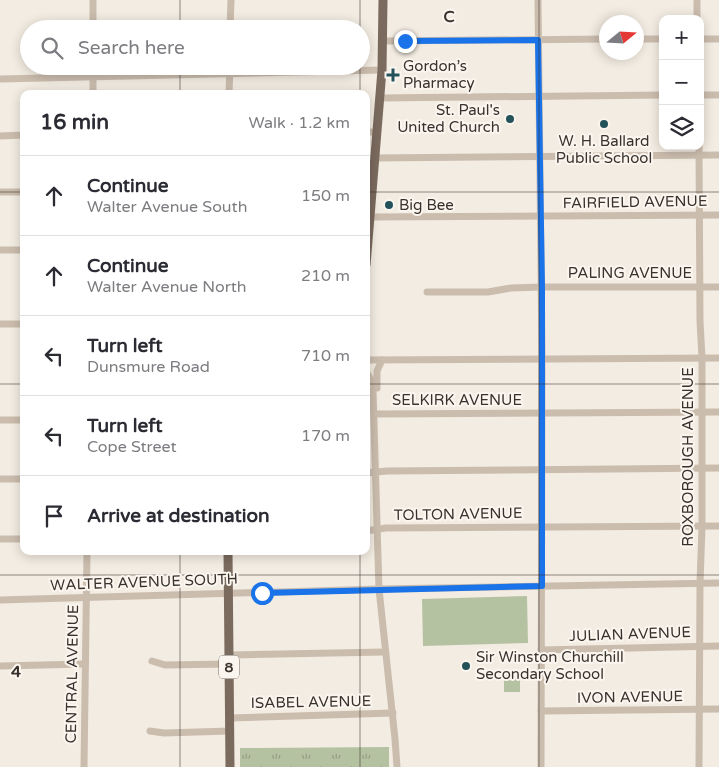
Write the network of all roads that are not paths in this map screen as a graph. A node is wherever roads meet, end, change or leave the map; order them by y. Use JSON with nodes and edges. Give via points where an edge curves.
{"nodes":[{"id":1,"x":93,"y":0,"type":"edge"},
{"id":2,"x":231,"y":0,"type":"edge"},
{"id":3,"x":383,"y":0,"type":"edge"},
{"id":4,"x":538,"y":0,"type":"edge"},
{"id":5,"x":697,"y":0,"type":"edge"},
{"id":6,"x":697,"y":15,"type":"edge"},
{"id":7,"x":93,"y":20,"type":"edge"},
{"id":8,"x":230,"y":20,"type":"edge"},
{"id":9,"x":644,"y":39,"type":"edge"},
{"id":10,"x":659,"y":39,"type":"edge"},
{"id":11,"x":704,"y":39,"type":"edge"},
{"id":12,"x":719,"y":39,"type":"edge"},
{"id":13,"x":538,"y":40,"type":"junction"},
{"id":14,"x":599,"y":40,"type":"edge"},
{"id":15,"x":383,"y":41,"type":"junction"},
{"id":16,"x":370,"y":70,"type":"edge"},
{"id":17,"x":382,"y":70,"type":"junction"},
{"id":18,"x":132,"y":75,"type":"edge"},
{"id":19,"x":230,"y":75,"type":"edge"},
{"id":20,"x":93,"y":77,"type":"junction"},
{"id":21,"x":0,"y":79,"type":"edge"},
{"id":22,"x":93,"y":90,"type":"edge"},
{"id":23,"x":229,"y":90,"type":"edge"},
{"id":24,"x":719,"y":94,"type":"edge"},
{"id":25,"x":659,"y":95,"type":"edge"},
{"id":26,"x":704,"y":95,"type":"edge"},
{"id":27,"x":539,"y":97,"type":"junction"},
{"id":28,"x":380,"y":98,"type":"junction"},
{"id":29,"x":370,"y":132,"type":"edge"},
{"id":30,"x":376,"y":132,"type":"junction"},
{"id":31,"x":0,"y":136,"type":"edge"},
{"id":32,"x":20,"y":136,"type":"edge"},
{"id":33,"x":699,"y":150,"type":"edge"},
{"id":34,"x":699,"y":155,"type":"junction"},
{"id":35,"x":719,"y":155,"type":"edge"},
{"id":36,"x":540,"y":157,"type":"junction"},
{"id":37,"x":374,"y":158,"type":"junction"},
{"id":38,"x":0,"y":192,"type":"edge"},
{"id":39,"x":20,"y":192,"type":"edge"},
{"id":40,"x":700,"y":215,"type":"junction"},
{"id":41,"x":719,"y":215,"type":"edge"},
{"id":42,"x":370,"y":217,"type":"joint"},
{"id":43,"x":541,"y":217,"type":"junction"},
{"id":44,"x":0,"y":250,"type":"edge"},
{"id":45,"x":20,"y":250,"type":"edge"},
{"id":46,"x":542,"y":287,"type":"junction"},
{"id":47,"x":700,"y":287,"type":"junction"},
{"id":48,"x":719,"y":287,"type":"edge"},
{"id":49,"x":426,"y":292,"type":"dead end"},
{"id":50,"x":0,"y":324,"type":"edge"},
{"id":51,"x":20,"y":324,"type":"edge"},
{"id":52,"x":702,"y":358,"type":"junction"},
{"id":53,"x":719,"y":358,"type":"edge"},
{"id":54,"x":542,"y":359,"type":"junction"},
{"id":55,"x":370,"y":360,"type":"edge"},
{"id":56,"x":382,"y":360,"type":"junction"},
{"id":57,"x":370,"y":377,"type":"edge"},
{"id":58,"x":370,"y":386,"type":"edge"},
{"id":59,"x":373,"y":394,"type":"junction"},
{"id":60,"x":701,"y":412,"type":"junction"},
{"id":61,"x":719,"y":412,"type":"edge"},
{"id":62,"x":374,"y":414,"type":"junction"},
{"id":63,"x":542,"y":414,"type":"junction"},
{"id":64,"x":0,"y":420,"type":"edge"},
{"id":65,"x":20,"y":420,"type":"edge"},
{"id":66,"x":701,"y":468,"type":"junction"},
{"id":67,"x":719,"y":468,"type":"edge"},
{"id":68,"x":542,"y":470,"type":"junction"},
{"id":69,"x":370,"y":473,"type":"edge"},
{"id":70,"x":376,"y":473,"type":"junction"},
{"id":71,"x":0,"y":479,"type":"edge"},
{"id":72,"x":20,"y":479,"type":"edge"},
{"id":73,"x":719,"y":526,"type":"edge"},
{"id":74,"x":542,"y":527,"type":"junction"},
{"id":75,"x":702,"y":527,"type":"junction"},
{"id":76,"x":377,"y":529,"type":"junction"},
{"id":77,"x":370,"y":530,"type":"edge"},
{"id":78,"x":0,"y":539,"type":"edge"},
{"id":79,"x":20,"y":539,"type":"edge"},
{"id":80,"x":88,"y":555,"type":"edge"},
{"id":81,"x":228,"y":555,"type":"edge"},
{"id":82,"x":700,"y":583,"type":"junction"},
{"id":83,"x":719,"y":583,"type":"edge"},
{"id":84,"x":542,"y":586,"type":"junction"},
{"id":85,"x":379,"y":589,"type":"junction"},
{"id":86,"x":228,"y":594,"type":"junction"},
{"id":87,"x":86,"y":598,"type":"junction"},
{"id":88,"x":0,"y":600,"type":"edge"},
{"id":89,"x":699,"y":646,"type":"junction"},
{"id":90,"x":719,"y":646,"type":"edge"},
{"id":91,"x":541,"y":650,"type":"junction"},
{"id":92,"x":385,"y":652,"type":"junction"},
{"id":93,"x":229,"y":660,"type":"junction"},
{"id":94,"x":152,"y":661,"type":"dead end"},
{"id":95,"x":85,"y":664,"type":"junction"},
{"id":96,"x":0,"y":666,"type":"edge"},
{"id":97,"x":719,"y":709,"type":"edge"},
{"id":98,"x":699,"y":710,"type":"junction"},
{"id":99,"x":541,"y":711,"type":"junction"},
{"id":100,"x":393,"y":713,"type":"junction"},
{"id":101,"x":230,"y":718,"type":"junction"},
{"id":102,"x":150,"y":731,"type":"dead end"},
{"id":103,"x":230,"y":731,"type":"junction"},
{"id":104,"x":84,"y":767,"type":"edge"},
{"id":105,"x":230,"y":767,"type":"edge"},
{"id":106,"x":397,"y":767,"type":"edge"},
{"id":107,"x":541,"y":767,"type":"edge"},
{"id":108,"x":699,"y":767,"type":"edge"}],
"edges":[{"from":1,"to":7,"type":"street"},
{"from":2,"to":8,"type":"street"},
{"from":3,"to":15,"type":"main road"},
{"from":4,"to":13,"type":"street"},
{"from":5,"to":6,"type":"street"},
{"from":9,"to":10,"type":"street"},
{"from":11,"to":12,"type":"street"},
{"from":13,"to":14,"type":"street"},
{"from":13,"to":15,"type":"street"},
{"from":13,"to":27,"type":"street"},
{"from":15,"to":17,"type":"main road"},
{"from":16,"to":17,"type":"street"},
{"from":17,"to":28,"type":"main road"},
{"from":18,"to":20,"type":"street"},
{"from":19,"to":23,"type":"street"},
{"from":20,"to":21,"type":"street"},
{"from":20,"to":22,"type":"street"},
{"from":24,"to":26,"type":"street"},
{"from":25,"to":27,"type":"street"},
{"from":27,"to":28,"type":"street"},
{"from":27,"to":36,"type":"street"},
{"from":28,"to":30,"type":"main road"},
{"from":29,"to":30,"type":"street"},
{"from":30,"to":37,"type":"main road"},
{"from":31,"to":32,"type":"street"},
{"from":33,"to":34,"type":"street","name":"ROXBOROUGH AVENUE"},
{"from":34,"to":35,"type":"street"},
{"from":34,"to":36,"type":"street"},
{"from":34,"to":40,"type":"street","name":"ROXBOROUGH AVENUE"},
{"from":36,"to":37,"type":"street"},
{"from":36,"to":43,"type":"street"},
{"from":37,"to":42,"type":"main road"},
{"from":38,"to":39,"type":"street"},
{"from":40,"to":41,"type":"street","name":"FAIRFIELD AVENUE"},
{"from":40,"to":43,"type":"street","name":"FAIRFIELD AVENUE"},
{"from":40,"to":47,"type":"street","name":"ROXBOROUGH AVENUE"},
{"from":42,"to":43,"type":"street","name":"FAIRFIELD AVENUE"},
{"from":43,"to":46,"type":"street"},
{"from":44,"to":45,"type":"street"},
{"from":46,"to":47,"type":"street","name":"PALING AVENUE"},
{"from":46,"to":49,"type":"street","name":"PALING AVENUE","via":[[488,292]]},
{"from":46,"to":54,"type":"street"},
{"from":47,"to":48,"type":"street","name":"PALING AVENUE"},
{"from":47,"to":52,"type":"street","name":"ROXBOROUGH AVENUE"},
{"from":50,"to":51,"type":"street"},
{"from":52,"to":53,"type":"street"},
{"from":52,"to":54,"type":"street"},
{"from":52,"to":60,"type":"street","name":"ROXBOROUGH AVENUE"},
{"from":54,"to":56,"type":"street"},
{"from":54,"to":63,"type":"street"},
{"from":55,"to":56,"type":"street"},
{"from":56,"to":59,"type":"street","via":[[378,368],[378,386]]},
{"from":57,"to":59,"type":"street","via":[[374,383]]},
{"from":58,"to":59,"type":"street"},
{"from":59,"to":62,"type":"street"},
{"from":60,"to":61,"type":"street","name":"SELKIRK AVENUE"},
{"from":60,"to":63,"type":"street","name":"SELKIRK AVENUE"},
{"from":60,"to":66,"type":"street","name":"ROXBOROUGH AVENUE"},
{"from":62,"to":63,"type":"street","name":"SELKIRK AVENUE"},
{"from":62,"to":70,"type":"street"},
{"from":63,"to":68,"type":"street"},
{"from":64,"to":65,"type":"street"},
{"from":66,"to":67,"type":"street"},
{"from":66,"to":68,"type":"street"},
{"from":66,"to":75,"type":"street","name":"ROXBOROUGH AVENUE"},
{"from":68,"to":70,"type":"street"},
{"from":68,"to":74,"type":"street"},
{"from":69,"to":70,"type":"street"},
{"from":70,"to":76,"type":"street"},
{"from":71,"to":72,"type":"street"},
{"from":73,"to":75,"type":"street","name":"TOLTON AVENUE"},
{"from":74,"to":75,"type":"street","name":"TOLTON AVENUE"},
{"from":74,"to":76,"type":"street","name":"TOLTON AVENUE"},
{"from":74,"to":84,"type":"street"},
{"from":75,"to":82,"type":"street","name":"ROXBOROUGH AVENUE"},
{"from":76,"to":77,"type":"street","name":"TOLTON AVENUE"},
{"from":76,"to":85,"type":"street"},
{"from":78,"to":79,"type":"street"},
{"from":80,"to":87,"type":"street","name":"CENTRAL AVENUE"},
{"from":81,"to":86,"type":"main road","number":"8"},
{"from":82,"to":83,"type":"street","name":"WALTER AVENUE SOUTH"},
{"from":82,"to":84,"type":"street","name":"WALTER AVENUE SOUTH"},
{"from":82,"to":89,"type":"street","name":"ROXBOROUGH AVENUE"},
{"from":84,"to":85,"type":"street","name":"WALTER AVENUE SOUTH"},
{"from":84,"to":91,"type":"street"},
{"from":85,"to":86,"type":"street","name":"WALTER AVENUE SOUTH"},
{"from":85,"to":92,"type":"street"},
{"from":86,"to":87,"type":"street","name":"WALTER AVENUE SOUTH"},
{"from":86,"to":93,"type":"main road","number":"8"},
{"from":87,"to":88,"type":"street","name":"WALTER AVENUE SOUTH"},
{"from":87,"to":95,"type":"street","name":"CENTRAL AVENUE"},
{"from":89,"to":90,"type":"street","name":"JULIAN AVENUE"},
{"from":89,"to":91,"type":"street","name":"JULIAN AVENUE"},
{"from":89,"to":98,"type":"street","name":"ROXBOROUGH AVENUE"},
{"from":91,"to":99,"type":"street"},
{"from":92,"to":93,"type":"street"},
{"from":92,"to":100,"type":"street"},
{"from":93,"to":94,"type":"street","via":[[165,665]]},
{"from":93,"to":101,"type":"main road","number":"8"},
{"from":95,"to":96,"type":"street"},
{"from":95,"to":104,"type":"street","name":"CENTRAL AVENUE"},
{"from":97,"to":98,"type":"street","name":"IVON AVENUE"},
{"from":98,"to":99,"type":"street","name":"IVON AVENUE"},
{"from":98,"to":108,"type":"street","name":"ROXBOROUGH AVENUE"},
{"from":99,"to":107,"type":"street"},
{"from":100,"to":101,"type":"street","name":"ISABEL AVENUE"},
{"from":100,"to":106,"type":"street"},
{"from":101,"to":103,"type":"main road","number":"8"},
{"from":102,"to":103,"type":"street","via":[[164,734]]},
{"from":103,"to":105,"type":"main road","number":"8"}]}
